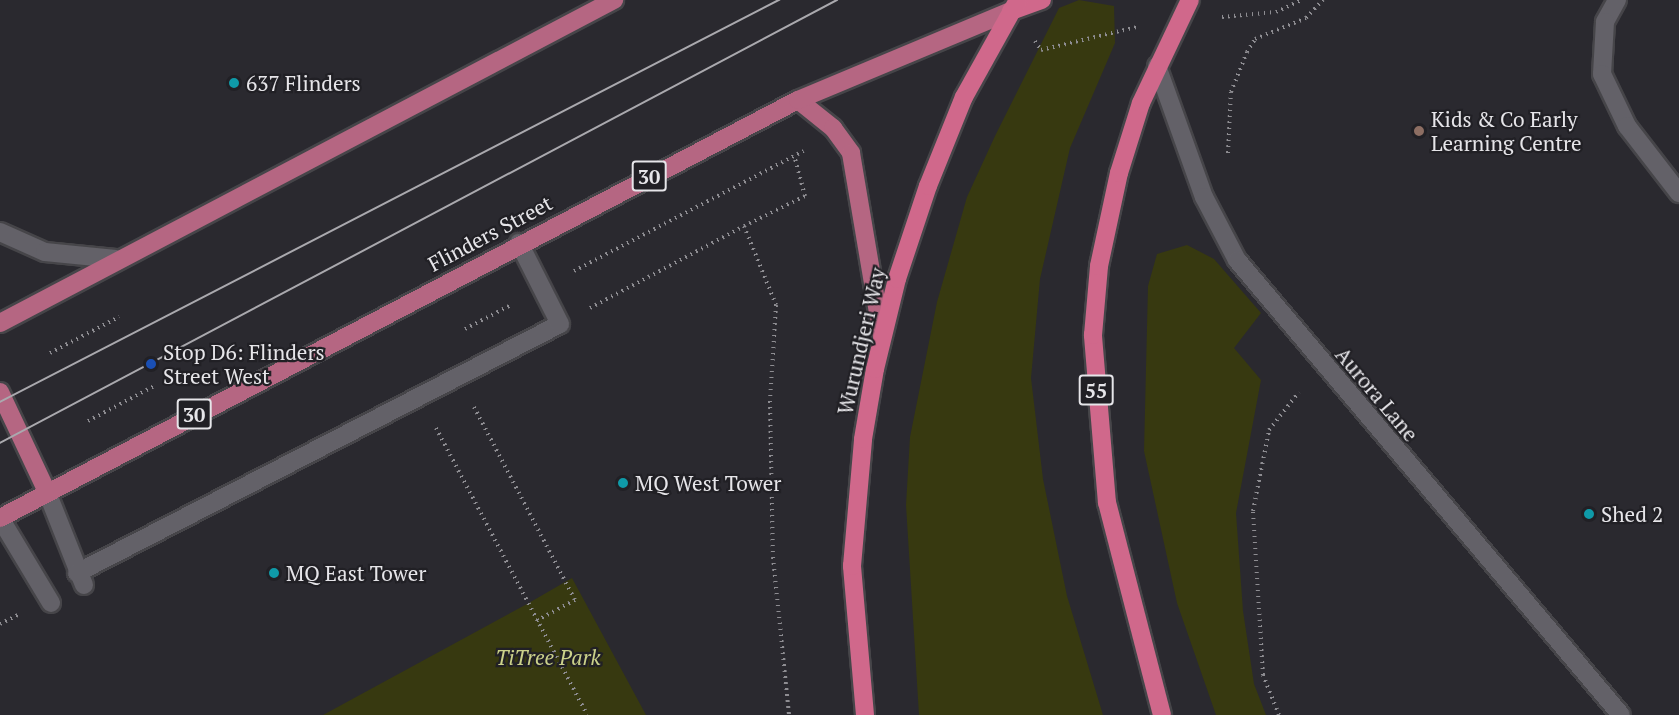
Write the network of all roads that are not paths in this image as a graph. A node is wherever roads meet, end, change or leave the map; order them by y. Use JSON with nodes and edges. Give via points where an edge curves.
{"nodes":[{"id":1,"x":614,"y":0,"type":"edge"},
{"id":2,"x":1042,"y":0,"type":"edge"},
{"id":3,"x":1190,"y":0,"type":"edge"},
{"id":4,"x":1617,"y":0,"type":"edge"},
{"id":5,"x":1015,"y":5,"type":"edge"},
{"id":6,"x":1157,"y":66,"type":"junction"},
{"id":7,"x":798,"y":99,"type":"junction"},
{"id":8,"x":1679,"y":193,"type":"edge"},
{"id":9,"x":0,"y":232,"type":"edge"},
{"id":10,"x":519,"y":243,"type":"junction"},
{"id":11,"x":116,"y":259,"type":"junction"},
{"id":12,"x":0,"y":323,"type":"edge"},
{"id":13,"x":882,"y":336,"type":"junction"},
{"id":14,"x":0,"y":392,"type":"edge"},
{"id":15,"x":47,"y":492,"type":"junction"},
{"id":16,"x":0,"y":518,"type":"edge"},
{"id":17,"x":51,"y":603,"type":"dead end"},
{"id":18,"x":865,"y":715,"type":"edge"},
{"id":19,"x":1162,"y":715,"type":"edge"},
{"id":20,"x":1621,"y":715,"type":"edge"}],
"edges":[{"from":1,"to":11,"type":"main road","via":[[363,136]]},
{"from":2,"to":5,"type":"highway","number":"30"},
{"from":3,"to":6,"type":"highway","number":"55"},
{"from":4,"to":8,"type":"street","via":[[1605,22],[1602,74],[1627,126]]},
{"from":5,"to":7,"type":"main road","name":"Flinders Street","number":"30"},
{"from":5,"to":13,"type":"highway","name":"Wurundjeri Way","via":[[951,128],[910,238]]},
{"from":6,"to":19,"type":"highway","number":"55","via":[[1119,173],[1099,266],[1093,335],[1107,503]]},
{"from":6,"to":20,"type":"street","name":"Aurora Lane","via":[[1214,221],[1237,260]]},
{"from":7,"to":10,"type":"main road","name":"Flinders Street","number":"30"},
{"from":7,"to":13,"type":"main road","via":[[833,129],[851,153]]},
{"from":9,"to":11,"type":"street","via":[[45,252]]},
{"from":10,"to":15,"type":"main road","name":"Flinders Street","number":"30"},
{"from":10,"to":15,"type":"street","via":[[560,324],[80,579]]},
{"from":11,"to":12,"type":"main road"},
{"from":13,"to":18,"type":"highway","name":"Wurundjeri Way","via":[[862,440],[853,537],[853,616]]},
{"from":14,"to":15,"type":"main road"},
{"from":15,"to":16,"type":"main road","name":"Flinders Street","number":"30"},
{"from":16,"to":17,"type":"street"}]}
